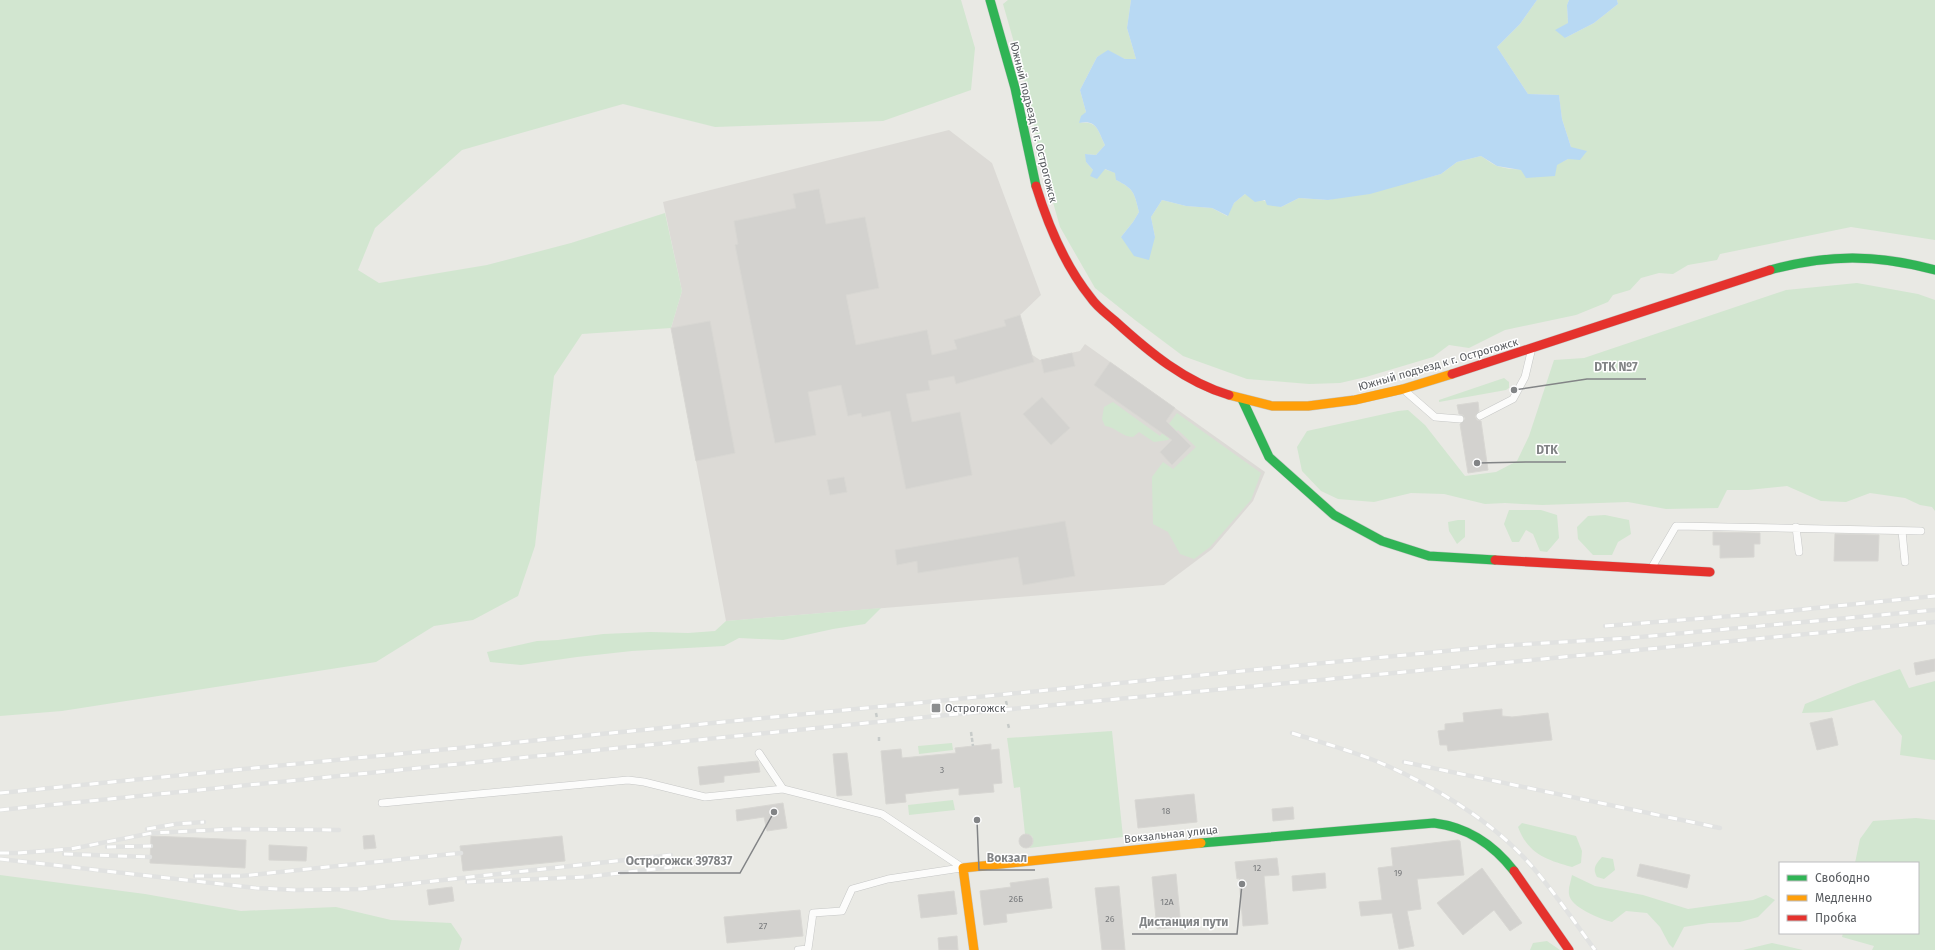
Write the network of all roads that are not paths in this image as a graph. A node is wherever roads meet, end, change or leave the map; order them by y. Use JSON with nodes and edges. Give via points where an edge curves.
{"nodes":[{"id":1,"x":990,"y":0,"type":"edge"},
{"id":2,"x":1935,"y":270,"type":"edge"},
{"id":3,"x":1532,"y":349,"type":"junction"},
{"id":4,"x":1403,"y":389,"type":"junction"},
{"id":5,"x":1242,"y":399,"type":"junction"},
{"id":6,"x":1480,"y":416,"type":"dead end"},
{"id":7,"x":1460,"y":419,"type":"dead end"},
{"id":8,"x":1796,"y":527,"type":"junction"},
{"id":9,"x":1902,"y":531,"type":"junction"},
{"id":10,"x":1921,"y":532,"type":"dead end"},
{"id":11,"x":1799,"y":552,"type":"dead end"},
{"id":12,"x":1905,"y":562,"type":"dead end"},
{"id":13,"x":1650,"y":569,"type":"junction"},
{"id":14,"x":1710,"y":572,"type":"dead end"},
{"id":15,"x":759,"y":753,"type":"dead end"},
{"id":16,"x":783,"y":789,"type":"junction"},
{"id":17,"x":382,"y":803,"type":"dead end"},
{"id":18,"x":963,"y":868,"type":"junction"},
{"id":19,"x":798,"y":950,"type":"edge"},
{"id":20,"x":974,"y":950,"type":"edge"},
{"id":21,"x":1569,"y":950,"type":"edge"}],
"edges":[{"from":1,"to":5,"type":"street","name":"Южный подъезд к г. Острогожск","via":[[1015,88],[1044,212],[1071,268],[1091,299],[1132,337],[1173,369],[1208,389]]},
{"from":2,"to":3,"type":"street","name":"Южный подъезд к г. Острогожск","via":[[1901,261],[1847,257],[1798,262],[1750,275]]},
{"from":3,"to":4,"type":"street","name":"Южный подъезд к г. Острогожск"},
{"from":3,"to":6,"type":"lane","via":[[1525,377],[1513,399]]},
{"from":4,"to":5,"type":"street","name":"Южный подъезд к г. Острогожск","via":[[1355,400],[1308,406],[1272,406]]},
{"from":4,"to":7,"type":"lane","via":[[1435,417]]},
{"from":5,"to":13,"type":"street","via":[[1269,457],[1334,515],[1382,541],[1429,556]]},
{"from":8,"to":9,"type":"lane"},
{"from":8,"to":11,"type":"lane"},
{"from":8,"to":13,"type":"lane","via":[[1676,526]]},
{"from":9,"to":10,"type":"lane"},
{"from":9,"to":12,"type":"lane"},
{"from":13,"to":14,"type":"street"},
{"from":15,"to":16,"type":"lane"},
{"from":16,"to":17,"type":"lane","via":[[705,797],[628,780],[462,799]]},
{"from":16,"to":18,"type":"lane","via":[[882,814]]},
{"from":18,"to":19,"type":"lane","via":[[888,879],[852,889],[842,911],[813,913],[808,949]]},
{"from":18,"to":20,"type":"street"},
{"from":18,"to":21,"type":"street","name":"Вокзальная улица","via":[[1175,845],[1421,824],[1448,825],[1484,842],[1508,864],[1534,897]]}]}
